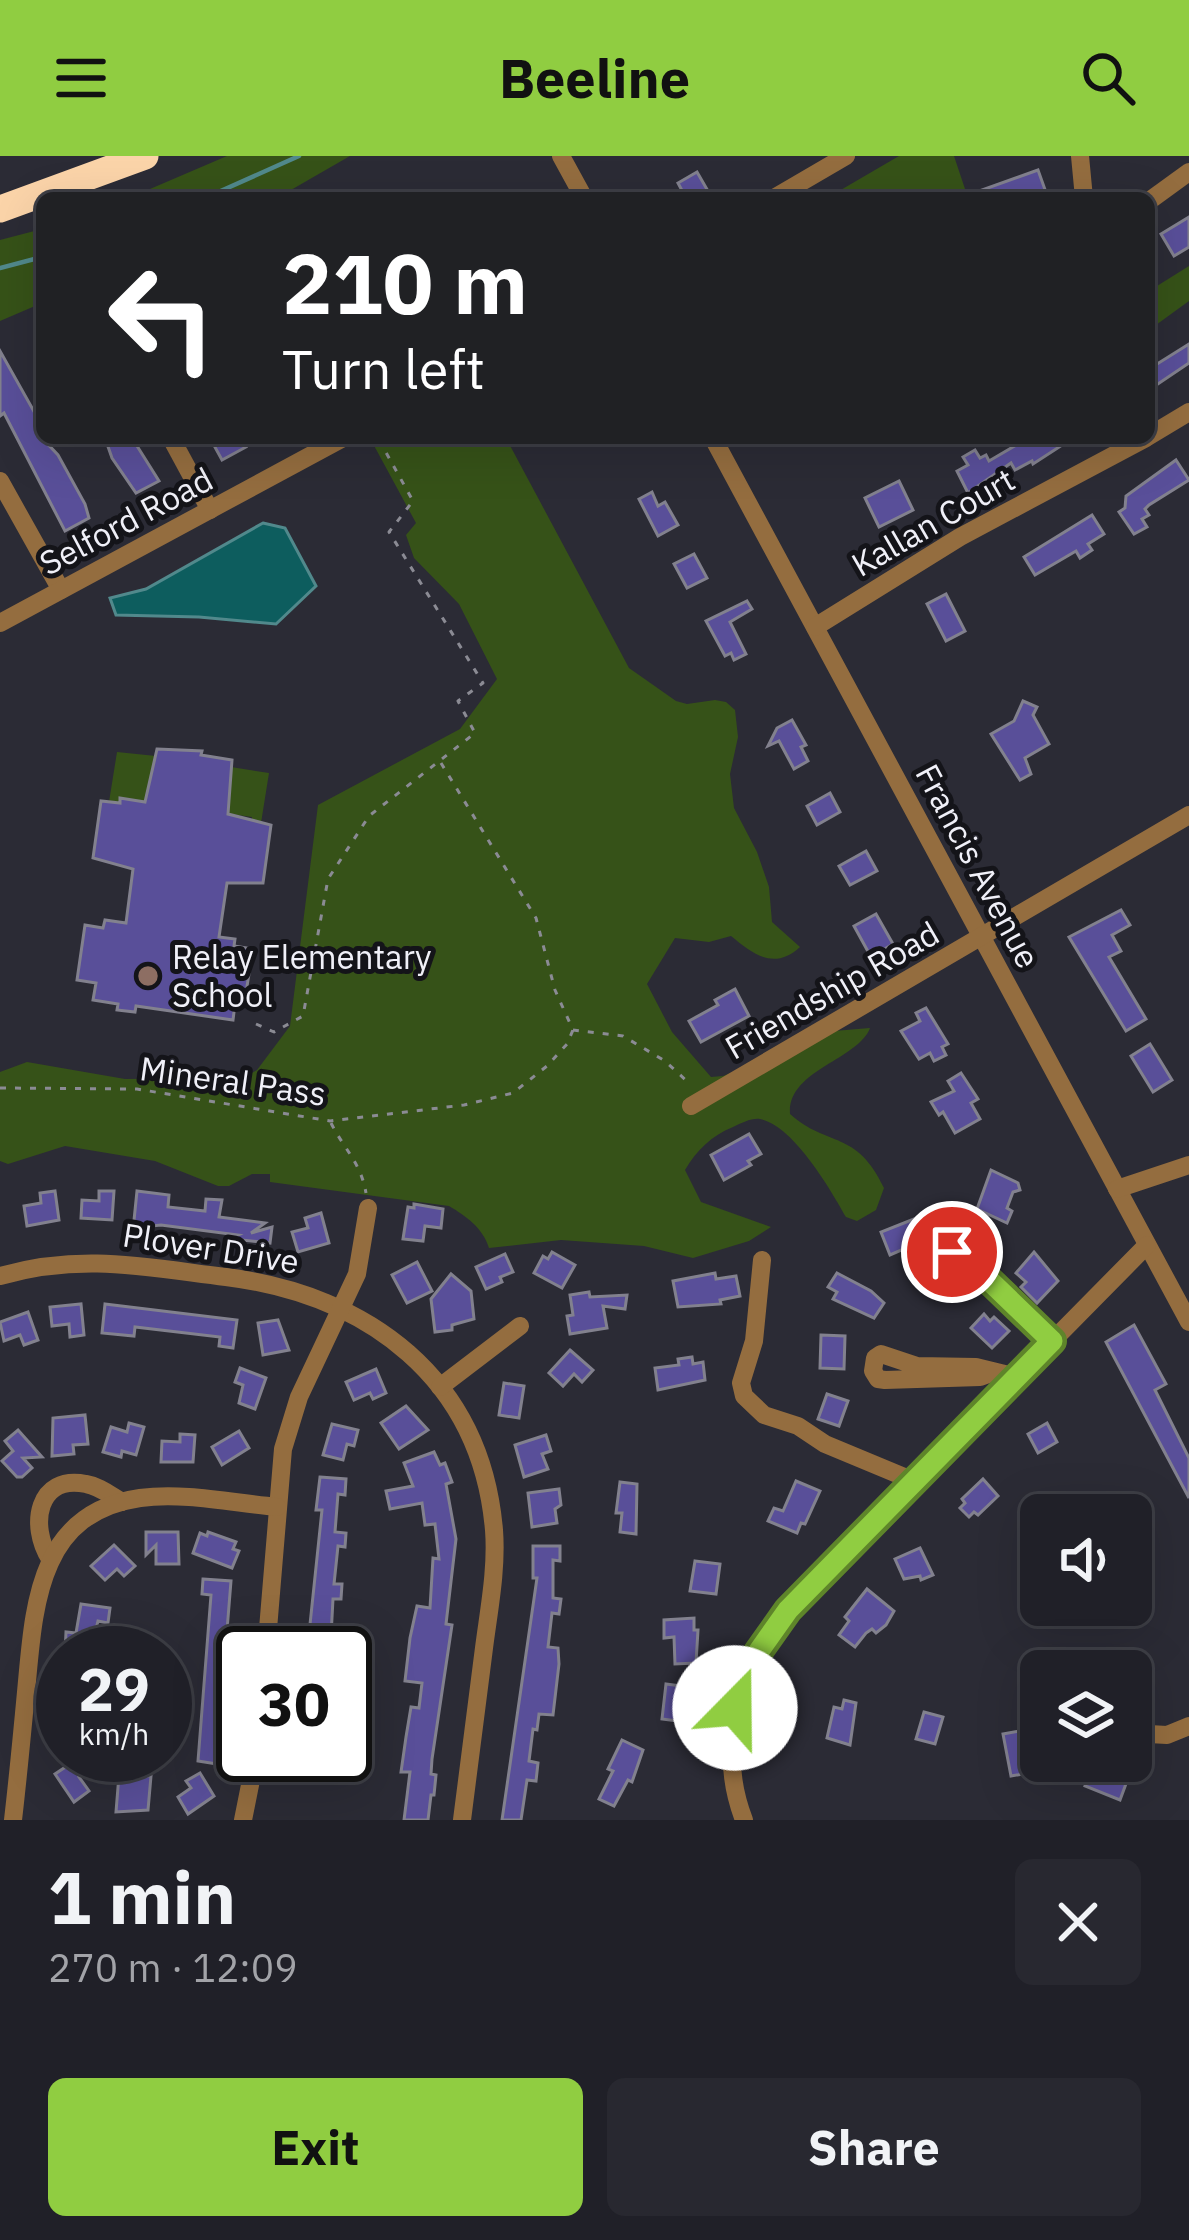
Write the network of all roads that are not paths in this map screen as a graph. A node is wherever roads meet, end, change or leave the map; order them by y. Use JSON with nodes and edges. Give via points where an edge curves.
{"nodes":[{"id":1,"x":146,"y":156,"type":"edge"},
{"id":2,"x":561,"y":156,"type":"edge"},
{"id":3,"x":846,"y":156,"type":"edge"},
{"id":4,"x":1080,"y":156,"type":"edge"},
{"id":5,"x":1189,"y":172,"type":"edge"},
{"id":6,"x":47,"y":192,"type":"edge"},
{"id":7,"x":581,"y":192,"type":"edge"},
{"id":8,"x":784,"y":192,"type":"edge"},
{"id":9,"x":1083,"y":192,"type":"edge"},
{"id":10,"x":36,"y":196,"type":"edge"},
{"id":11,"x":1155,"y":197,"type":"edge"},
{"id":12,"x":0,"y":209,"type":"edge"},
{"id":13,"x":1189,"y":412,"type":"edge"},
{"id":14,"x":1155,"y":433,"type":"edge"},
{"id":15,"x":174,"y":444,"type":"edge"},
{"id":16,"x":332,"y":444,"type":"edge"},
{"id":17,"x":716,"y":444,"type":"edge"},
{"id":18,"x":1136,"y":444,"type":"edge"},
{"id":19,"x":0,"y":481,"type":"edge"},
{"id":20,"x":210,"y":510,"type":"junction"},
{"id":21,"x":61,"y":590,"type":"junction"},
{"id":22,"x":0,"y":623,"type":"edge"},
{"id":23,"x":815,"y":627,"type":"junction"},
{"id":24,"x":1189,"y":815,"type":"edge"},
{"id":25,"x":983,"y":938,"type":"junction"},
{"id":26,"x":695,"y":1104,"type":"road end"},
{"id":27,"x":1189,"y":1165,"type":"edge"},
{"id":28,"x":1118,"y":1190,"type":"junction"},
{"id":29,"x":368,"y":1208,"type":"road end"},
{"id":30,"x":1147,"y":1245,"type":"junction"},
{"id":31,"x":939,"y":1253,"type":"dead end"},
{"id":32,"x":762,"y":1260,"type":"dead end"},
{"id":33,"x":0,"y":1276,"type":"edge"},
{"id":34,"x":343,"y":1307,"type":"junction"},
{"id":35,"x":1189,"y":1322,"type":"edge"},
{"id":36,"x":520,"y":1326,"type":"dead end"},
{"id":37,"x":1052,"y":1341,"type":"junction"},
{"id":38,"x":994,"y":1372,"type":"junction"},
{"id":39,"x":1017,"y":1377,"type":"junction"},
{"id":40,"x":440,"y":1387,"type":"junction"},
{"id":41,"x":914,"y":1481,"type":"junction"},
{"id":42,"x":122,"y":1502,"type":"junction"},
{"id":43,"x":277,"y":1507,"type":"junction"},
{"id":44,"x":50,"y":1558,"type":"junction"},
{"id":45,"x":268,"y":1626,"type":"edge"},
{"id":46,"x":1189,"y":1726,"type":"edge"},
{"id":47,"x":1152,"y":1734,"type":"edge"},
{"id":48,"x":251,"y":1782,"type":"edge"},
{"id":49,"x":14,"y":1820,"type":"edge"},
{"id":50,"x":243,"y":1820,"type":"edge"},
{"id":51,"x":462,"y":1820,"type":"edge"},
{"id":52,"x":744,"y":1820,"type":"edge"}],
"edges":[{"from":1,"to":6,"type":"highway"},
{"from":2,"to":7,"type":"street"},
{"from":3,"to":8,"type":"street"},
{"from":4,"to":9,"type":"street"},
{"from":5,"to":11,"type":"street"},
{"from":10,"to":12,"type":"highway"},
{"from":13,"to":14,"type":"street","name":"Kallan Court"},
{"from":15,"to":20,"type":"street"},
{"from":16,"to":20,"type":"street","name":"Selford Road"},
{"from":17,"to":23,"type":"street","name":"Francis Avenue"},
{"from":18,"to":23,"type":"street","name":"Kallan Court","via":[[960,537]]},
{"from":19,"to":21,"type":"street"},
{"from":20,"to":21,"type":"street","name":"Selford Road"},
{"from":21,"to":22,"type":"street","name":"Selford Road"},
{"from":23,"to":25,"type":"street","name":"Francis Avenue"},
{"from":24,"to":25,"type":"street","name":"Friendship Road"},
{"from":25,"to":26,"type":"street","name":"Friendship Road"},
{"from":25,"to":28,"type":"street","name":"Francis Avenue"},
{"from":27,"to":28,"type":"street"},
{"from":28,"to":30,"type":"street","name":"Francis Avenue"},
{"from":29,"to":34,"type":"street","via":[[362,1257]]},
{"from":30,"to":35,"type":"street","name":"Francis Avenue"},
{"from":30,"to":37,"type":"street"},
{"from":31,"to":37,"type":"street","via":[[966,1258]]},
{"from":32,"to":41,"type":"street","via":[[744,1396],[764,1415]]},
{"from":33,"to":34,"type":"street","name":"Plover Drive","via":[[100,1261],[274,1284]]},
{"from":34,"to":40,"type":"street","name":"Plover Drive","via":[[416,1359]]},
{"from":34,"to":43,"type":"street","via":[[290,1421]]},
{"from":36,"to":40,"type":"street"},
{"from":37,"to":39,"type":"street"},
{"from":38,"to":38,"type":"street","via":[[917,1366],[881,1354],[873,1371],[885,1380]]},
{"from":38,"to":39,"type":"street"},
{"from":39,"to":41,"type":"street"},
{"from":40,"to":51,"type":"street","name":"Plover Drive","via":[[478,1460],[495,1534]]},
{"from":41,"to":52,"type":"street","via":[[788,1610],[754,1658],[732,1741]]},
{"from":42,"to":43,"type":"street","via":[[164,1497]]},
{"from":42,"to":44,"type":"street","via":[[81,1522]]},
{"from":42,"to":44,"type":"street","via":[[90,1484],[53,1489],[36,1527]]},
{"from":43,"to":45,"type":"street"},
{"from":44,"to":49,"type":"street","via":[[34,1612]]},
{"from":46,"to":47,"type":"street"},
{"from":48,"to":50,"type":"street"}]}
